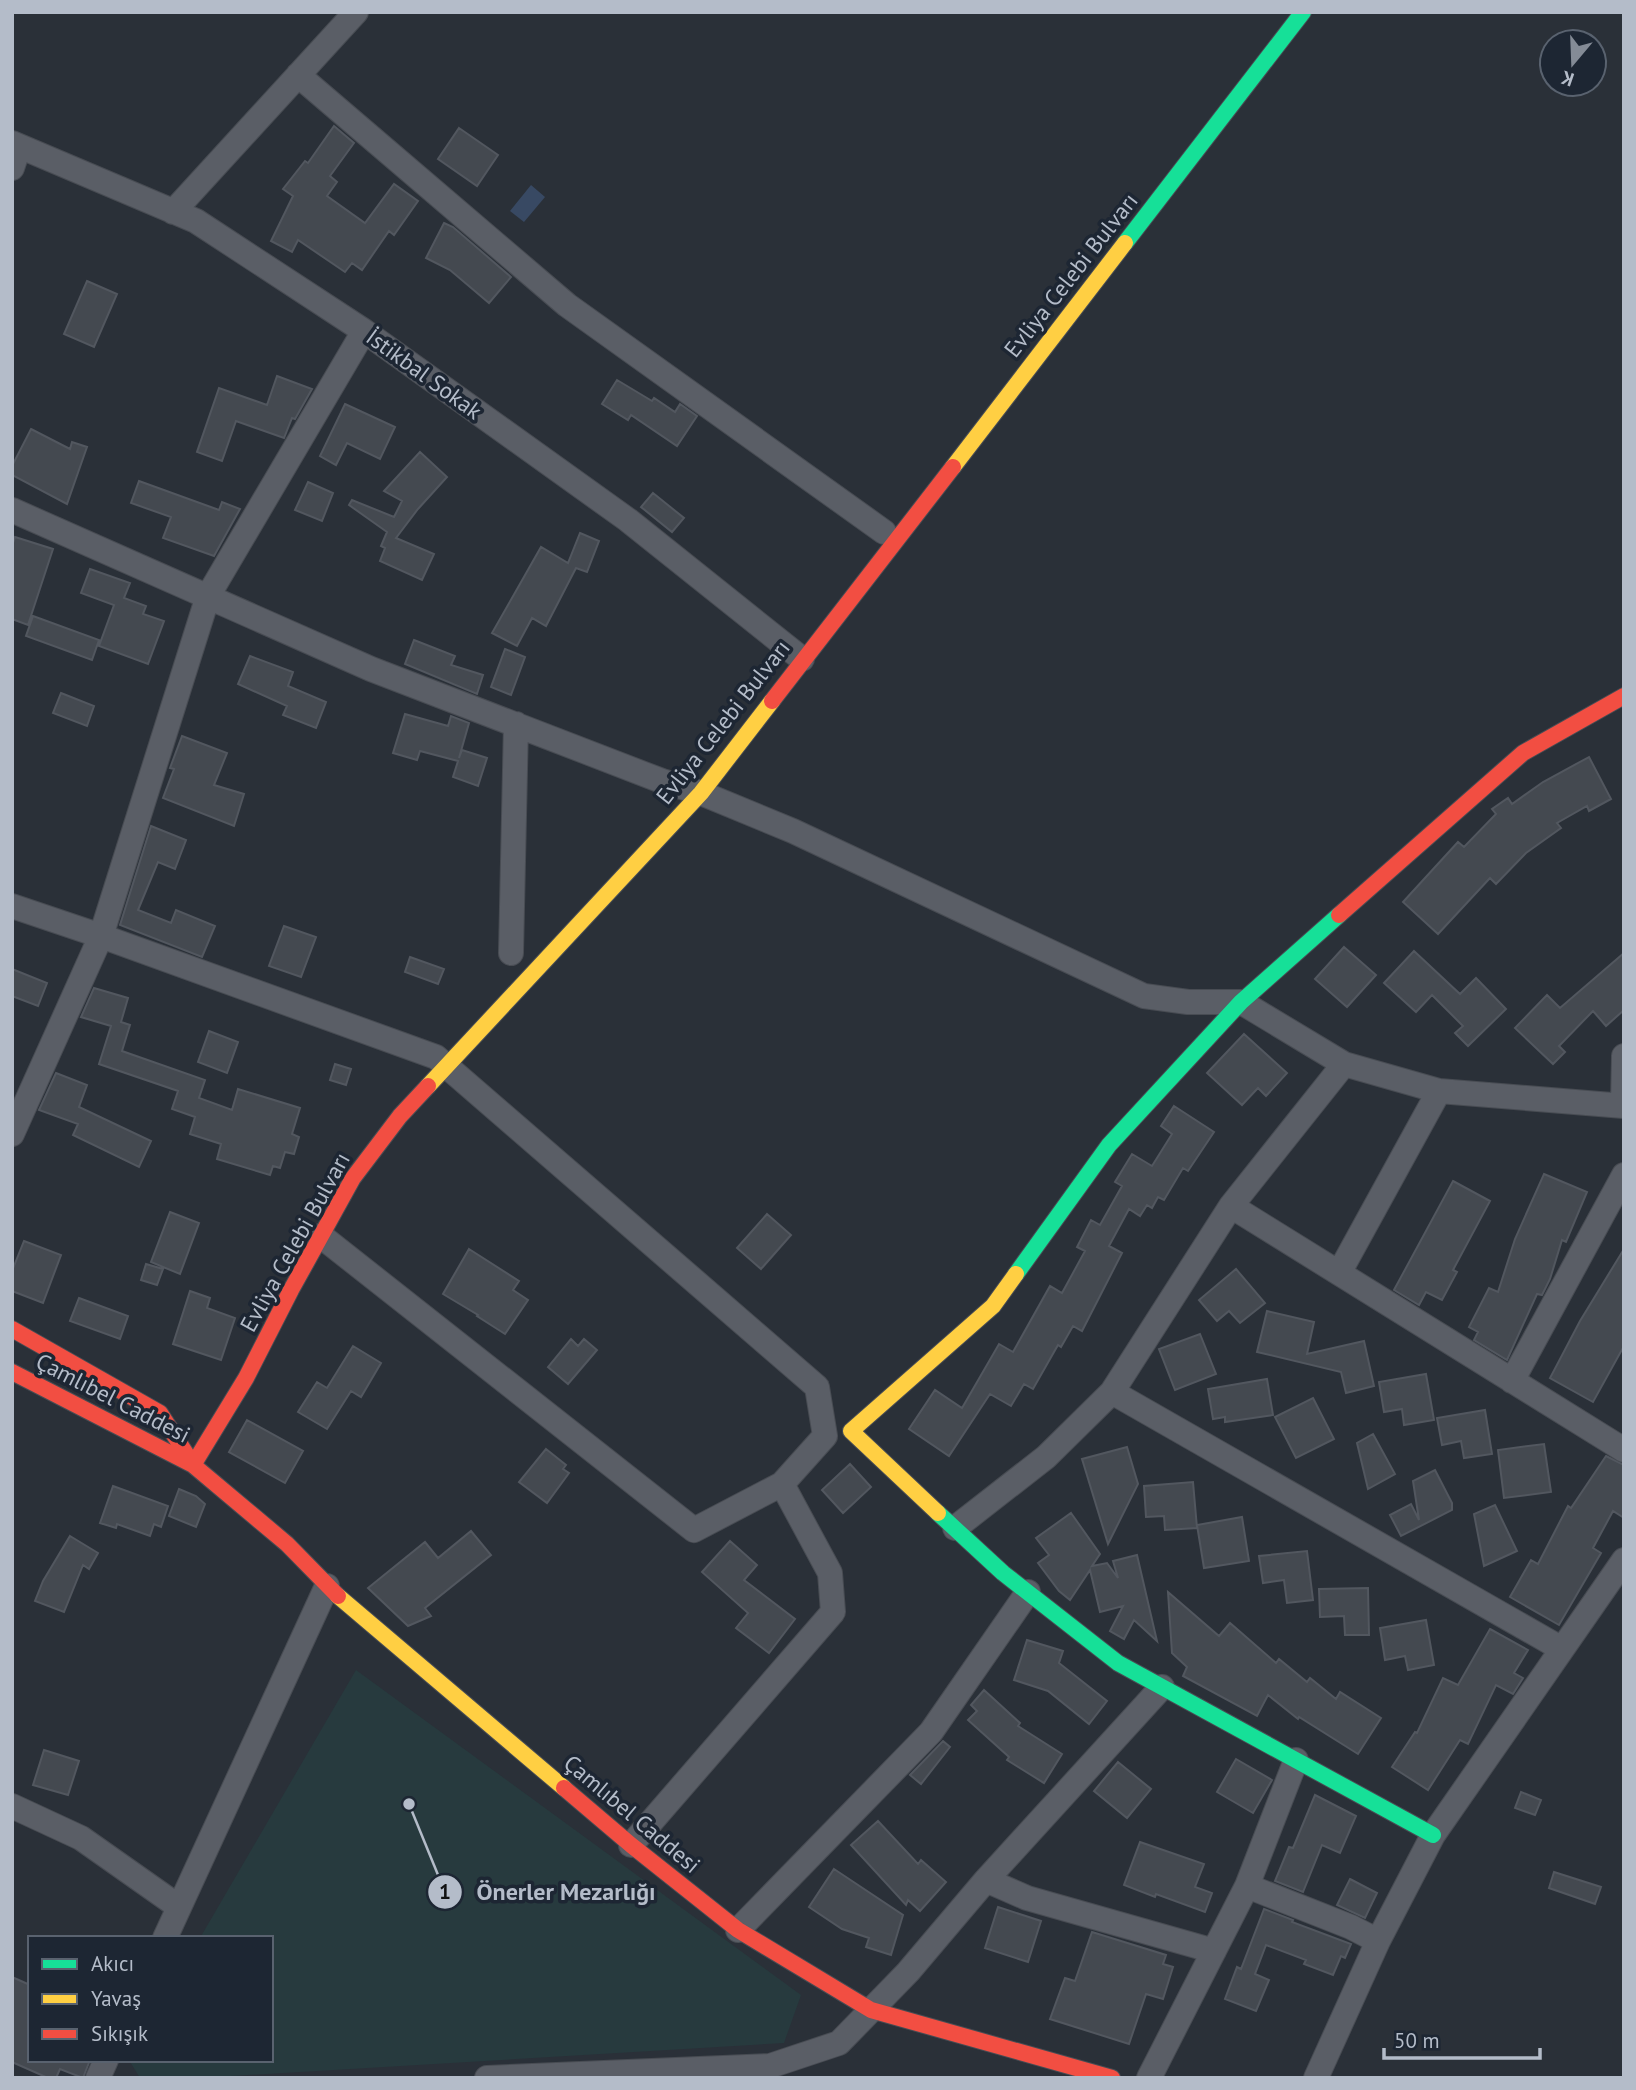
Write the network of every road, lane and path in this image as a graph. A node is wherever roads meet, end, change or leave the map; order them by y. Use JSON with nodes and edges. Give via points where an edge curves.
{"nodes":[{"id":1,"x":356,"y":12,"type":"edge"},
{"id":2,"x":1303,"y":12,"type":"edge"},
{"id":3,"x":298,"y":75,"type":"junction"},
{"id":4,"x":14,"y":153,"type":"edge"},
{"id":5,"x":173,"y":212,"type":"junction"},
{"id":6,"x":364,"y":331,"type":"junction"},
{"id":7,"x":12,"y":510,"type":"edge"},
{"id":8,"x":884,"y":532,"type":"dead end"},
{"id":9,"x":208,"y":596,"type":"junction"},
{"id":10,"x":802,"y":659,"type":"junction"},
{"id":11,"x":1624,"y":696,"type":"edge"},
{"id":12,"x":516,"y":724,"type":"junction"},
{"id":13,"x":701,"y":793,"type":"junction"},
{"id":14,"x":12,"y":906,"type":"edge"},
{"id":15,"x":101,"y":936,"type":"junction"},
{"id":16,"x":511,"y":953,"type":"dead end"},
{"id":17,"x":1241,"y":1002,"type":"junction"},
{"id":18,"x":1624,"y":1056,"type":"edge"},
{"id":19,"x":1344,"y":1063,"type":"junction"},
{"id":20,"x":446,"y":1066,"type":"junction"},
{"id":21,"x":1438,"y":1091,"type":"junction"},
{"id":22,"x":1623,"y":1106,"type":"edge"},
{"id":23,"x":12,"y":1134,"type":"edge"},
{"id":24,"x":1624,"y":1175,"type":"edge"},
{"id":25,"x":1231,"y":1206,"type":"junction"},
{"id":26,"x":321,"y":1236,"type":"junction"},
{"id":27,"x":1339,"y":1273,"type":"junction"},
{"id":28,"x":12,"y":1329,"type":"edge"},
{"id":29,"x":12,"y":1372,"type":"edge"},
{"id":30,"x":1512,"y":1381,"type":"junction"},
{"id":31,"x":1112,"y":1392,"type":"junction"},
{"id":32,"x":1624,"y":1450,"type":"edge"},
{"id":33,"x":193,"y":1465,"type":"junction"},
{"id":34,"x":782,"y":1484,"type":"junction"},
{"id":35,"x":955,"y":1528,"type":"junction"},
{"id":36,"x":1624,"y":1560,"type":"edge"},
{"id":37,"x":327,"y":1586,"type":"junction"},
{"id":38,"x":1028,"y":1592,"type":"junction"},
{"id":39,"x":1562,"y":1648,"type":"junction"},
{"id":40,"x":1162,"y":1687,"type":"junction"},
{"id":41,"x":1296,"y":1760,"type":"junction"},
{"id":42,"x":12,"y":1807,"type":"edge"},
{"id":43,"x":1433,"y":1835,"type":"junction"},
{"id":44,"x":631,"y":1845,"type":"junction"},
{"id":45,"x":986,"y":1880,"type":"junction"},
{"id":46,"x":1247,"y":1885,"type":"junction"},
{"id":47,"x":179,"y":1907,"type":"junction"},
{"id":48,"x":738,"y":1930,"type":"junction"},
{"id":49,"x":166,"y":1936,"type":"edge"},
{"id":50,"x":1378,"y":1941,"type":"junction"},
{"id":51,"x":1214,"y":1951,"type":"junction"},
{"id":52,"x":871,"y":2010,"type":"junction"},
{"id":53,"x":105,"y":2062,"type":"edge"},
{"id":54,"x":98,"y":2078,"type":"edge"},
{"id":55,"x":487,"y":2078,"type":"edge"},
{"id":56,"x":1112,"y":2078,"type":"edge"},
{"id":57,"x":1149,"y":2078,"type":"edge"},
{"id":58,"x":1316,"y":2078,"type":"edge"}],
"edges":[{"from":1,"to":3,"type":"street"},
{"from":2,"to":10,"type":"main road","name":"Evliya Celebi Bulvarı"},
{"from":3,"to":5,"type":"street"},
{"from":3,"to":8,"type":"street","via":[[566,304]]},
{"from":4,"to":5,"type":"street","name":"İstikbal Sokak"},
{"from":5,"to":6,"type":"street","name":"İstikbal Sokak","via":[[196,221]]},
{"from":6,"to":9,"type":"street"},
{"from":6,"to":10,"type":"street","name":"İstikbal Sokak","via":[[628,520]]},
{"from":7,"to":9,"type":"street"},
{"from":9,"to":12,"type":"street","via":[[371,669]]},
{"from":9,"to":15,"type":"street"},
{"from":10,"to":13,"type":"main road","name":"Evliya Celebi Bulvarı"},
{"from":11,"to":17,"type":"main road","via":[[1523,753]]},
{"from":12,"to":13,"type":"street"},
{"from":12,"to":16,"type":"street"},
{"from":13,"to":17,"type":"street","via":[[793,831],[1144,996]]},
{"from":13,"to":20,"type":"main road","name":"Evliya Celebi Bulvarı"},
{"from":14,"to":15,"type":"street"},
{"from":15,"to":20,"type":"street","via":[[436,1056]]},
{"from":15,"to":23,"type":"street"},
{"from":17,"to":19,"type":"street"},
{"from":17,"to":35,"type":"main road","via":[[1109,1145],[993,1306],[851,1431]]},
{"from":18,"to":22,"type":"street"},
{"from":19,"to":21,"type":"street"},
{"from":19,"to":25,"type":"street"},
{"from":20,"to":26,"type":"main road","name":"Evliya Celebi Bulvarı","via":[[400,1116],[354,1178]]},
{"from":20,"to":34,"type":"street","via":[[817,1387],[825,1436]]},
{"from":21,"to":22,"type":"street"},
{"from":21,"to":27,"type":"street"},
{"from":24,"to":30,"type":"street"},
{"from":25,"to":27,"type":"street"},
{"from":25,"to":31,"type":"street"},
{"from":26,"to":33,"type":"main road","name":"Evliya Celebi Bulvarı","via":[[246,1378]]},
{"from":26,"to":34,"type":"street","via":[[694,1530]]},
{"from":27,"to":30,"type":"street"},
{"from":28,"to":33,"type":"main road","name":"Çamlıbel Caddesi","via":[[160,1413]]},
{"from":29,"to":33,"type":"main road","name":"Çamlıbel Caddesi"},
{"from":30,"to":32,"type":"street"},
{"from":31,"to":35,"type":"street","via":[[1046,1457]]},
{"from":31,"to":39,"type":"street"},
{"from":33,"to":37,"type":"main road","name":"Çamlıbel Caddesi","via":[[286,1544]]},
{"from":34,"to":44,"type":"street","via":[[830,1573],[833,1612]]},
{"from":35,"to":38,"type":"main road"},
{"from":36,"to":39,"type":"street"},
{"from":37,"to":44,"type":"main road","name":"Çamlıbel Caddesi"},
{"from":37,"to":47,"type":"street"},
{"from":38,"to":40,"type":"main road","via":[[1118,1663]]},
{"from":38,"to":48,"type":"street","via":[[931,1732]]},
{"from":39,"to":43,"type":"street"},
{"from":40,"to":41,"type":"main road"},
{"from":40,"to":45,"type":"street"},
{"from":41,"to":43,"type":"main road"},
{"from":41,"to":46,"type":"street"},
{"from":42,"to":47,"type":"street","via":[[81,1838]]},
{"from":43,"to":50,"type":"street"},
{"from":44,"to":48,"type":"main road","name":"Çamlıbel Caddesi"},
{"from":45,"to":51,"type":"street","via":[[1027,1898]]},
{"from":45,"to":52,"type":"street"},
{"from":46,"to":50,"type":"street"},
{"from":46,"to":51,"type":"street"},
{"from":47,"to":49,"type":"street"},
{"from":48,"to":52,"type":"main road","name":"Çamlıbel Caddesi"},
{"from":50,"to":58,"type":"street"},
{"from":51,"to":57,"type":"street"},
{"from":52,"to":55,"type":"street","via":[[839,2043],[771,2066]]},
{"from":52,"to":56,"type":"main road","name":"Çamlıbel Caddesi"},
{"from":53,"to":54,"type":"street"}]}
